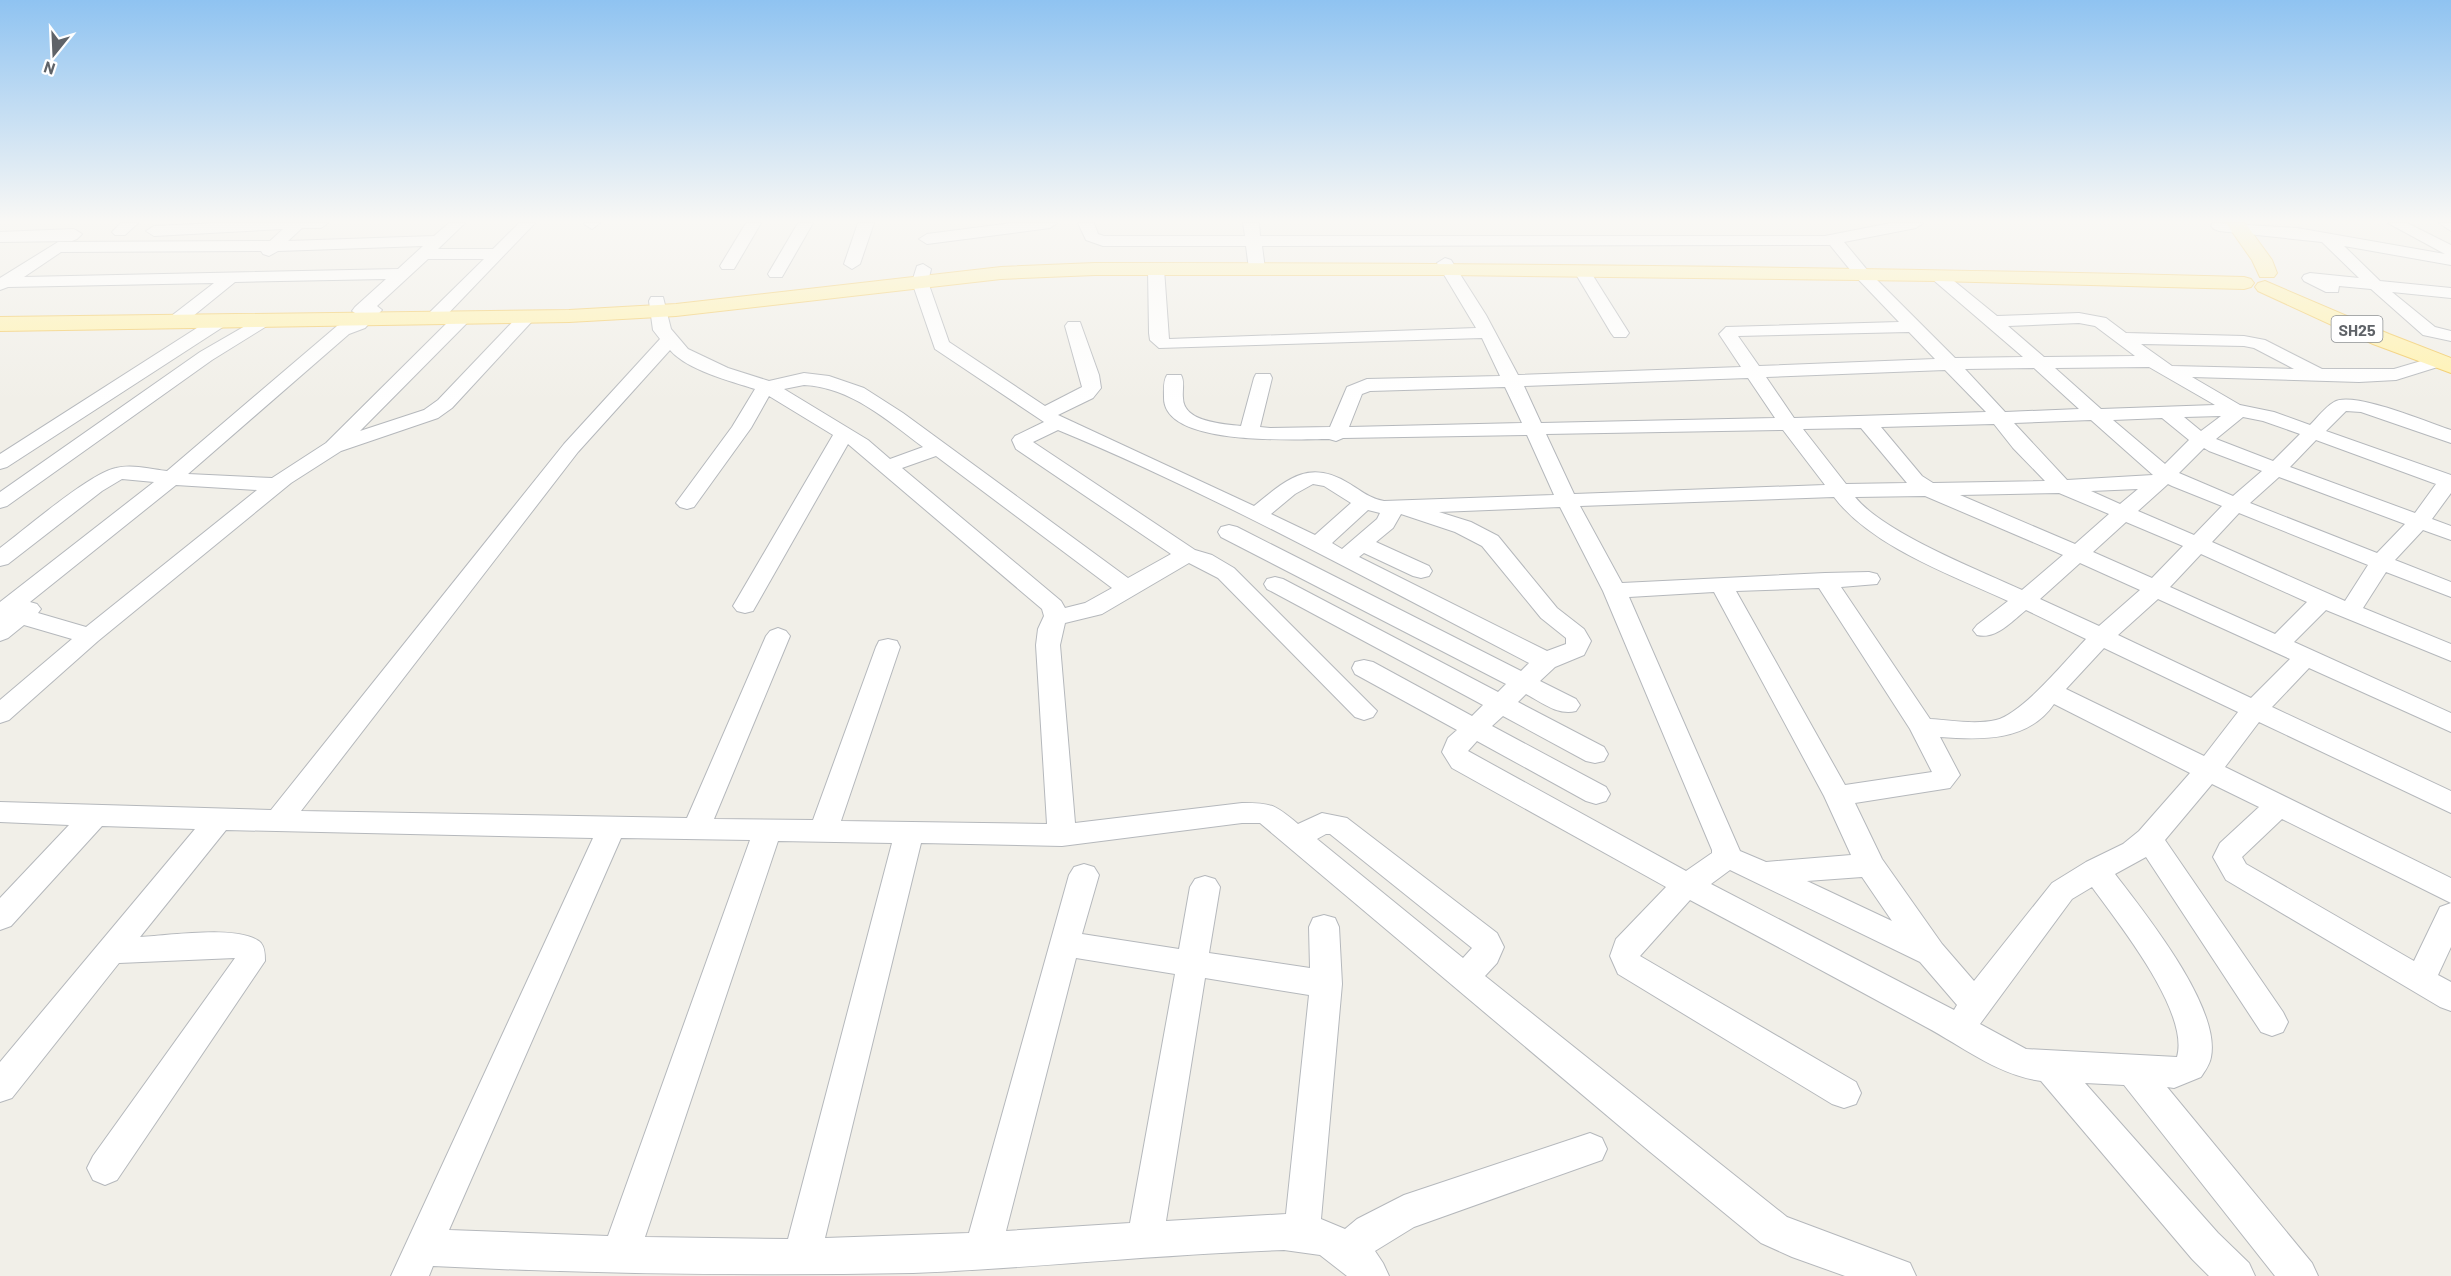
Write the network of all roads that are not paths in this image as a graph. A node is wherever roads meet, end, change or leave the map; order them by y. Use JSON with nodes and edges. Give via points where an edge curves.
{"nodes":[{"id":1,"x":58,"y":283,"type":"edge"},
{"id":2,"x":225,"y":283,"type":"edge"},
{"id":3,"x":394,"y":283,"type":"edge"},
{"id":4,"x":473,"y":283,"type":"edge"},
{"id":5,"x":774,"y":283,"type":"edge"},
{"id":6,"x":840,"y":283,"type":"edge"},
{"id":7,"x":924,"y":283,"type":"edge"},
{"id":8,"x":1159,"y":283,"type":"edge"},
{"id":9,"x":1457,"y":283,"type":"edge"},
{"id":10,"x":1586,"y":283,"type":"edge"},
{"id":11,"x":1871,"y":283,"type":"edge"},
{"id":12,"x":1948,"y":283,"type":"edge"},
{"id":13,"x":2265,"y":283,"type":"edge"},
{"id":14,"x":2320,"y":283,"type":"edge"},
{"id":15,"x":2359,"y":283,"type":"edge"},
{"id":16,"x":3,"y":284,"type":"edge"},
{"id":17,"x":2375,"y":284,"type":"junction"},
{"id":18,"x":2332,"y":288,"type":"dead end"},
{"id":19,"x":770,"y":289,"type":"junction"},
{"id":20,"x":2451,"y":292,"type":"edge"},
{"id":21,"x":667,"y":306,"type":"junction"},
{"id":22,"x":0,"y":315,"type":"edge"},
{"id":23,"x":446,"y":315,"type":"junction"},
{"id":24,"x":364,"y":316,"type":"junction"},
{"id":25,"x":181,"y":317,"type":"junction"},
{"id":26,"x":527,"y":317,"type":"junction"},
{"id":27,"x":264,"y":320,"type":"junction"},
{"id":28,"x":220,"y":321,"type":"junction"},
{"id":29,"x":1996,"y":321,"type":"junction"},
{"id":30,"x":0,"y":324,"type":"edge"},
{"id":31,"x":1074,"y":326,"type":"dead end"},
{"id":32,"x":1913,"y":327,"type":"junction"},
{"id":33,"x":1487,"y":333,"type":"junction"},
{"id":34,"x":1620,"y":333,"type":"dead end"},
{"id":35,"x":2451,"y":336,"type":"edge"},
{"id":36,"x":2123,"y":338,"type":"junction"},
{"id":37,"x":670,"y":339,"type":"junction"},
{"id":38,"x":2447,"y":362,"type":"edge"},
{"id":39,"x":2039,"y":363,"type":"junction"},
{"id":40,"x":1949,"y":364,"type":"junction"},
{"id":41,"x":2162,"y":366,"type":"junction"},
{"id":42,"x":1754,"y":372,"type":"junction"},
{"id":43,"x":2327,"y":377,"type":"junction"},
{"id":44,"x":1263,"y":378,"type":"dead end"},
{"id":45,"x":1174,"y":379,"type":"dead end"},
{"id":46,"x":1511,"y":381,"type":"junction"},
{"id":47,"x":768,"y":387,"type":"junction"},
{"id":48,"x":2234,"y":410,"type":"junction"},
{"id":49,"x":2166,"y":412,"type":"junction"},
{"id":50,"x":2094,"y":413,"type":"junction"},
{"id":51,"x":2001,"y":418,"type":"junction"},
{"id":52,"x":1051,"y":419,"type":"junction"},
{"id":53,"x":1866,"y":422,"type":"junction"},
{"id":54,"x":1789,"y":424,"type":"junction"},
{"id":55,"x":1535,"y":430,"type":"junction"},
{"id":56,"x":1250,"y":433,"type":"junction"},
{"id":57,"x":2314,"y":433,"type":"junction"},
{"id":58,"x":844,"y":434,"type":"junction"},
{"id":59,"x":1336,"y":435,"type":"junction"},
{"id":60,"x":2451,"y":436,"type":"edge"},
{"id":61,"x":2201,"y":440,"type":"junction"},
{"id":62,"x":333,"y":447,"type":"junction"},
{"id":63,"x":938,"y":448,"type":"junction"},
{"id":64,"x":0,"y":463,"type":"edge"},
{"id":65,"x":888,"y":466,"type":"junction"},
{"id":66,"x":2276,"y":469,"type":"junction"},
{"id":67,"x":2162,"y":478,"type":"junction"},
{"id":68,"x":179,"y":479,"type":"junction"},
{"id":69,"x":2450,"y":482,"type":"edge"},
{"id":70,"x":277,"y":485,"type":"junction"},
{"id":71,"x":2062,"y":487,"type":"junction"},
{"id":72,"x":1930,"y":490,"type":"junction"},
{"id":73,"x":1841,"y":491,"type":"junction"},
{"id":74,"x":1566,"y":500,"type":"junction"},
{"id":75,"x":0,"y":502,"type":"edge"},
{"id":76,"x":687,"y":502,"type":"dead end"},
{"id":77,"x":1364,"y":502,"type":"junction"},
{"id":78,"x":2236,"y":504,"type":"junction"},
{"id":79,"x":1399,"y":508,"type":"junction"},
{"id":80,"x":2122,"y":514,"type":"junction"},
{"id":81,"x":1256,"y":515,"type":"junction"},
{"id":82,"x":2419,"y":522,"type":"junction"},
{"id":83,"x":1229,"y":532,"type":"dead end"},
{"id":84,"x":2451,"y":533,"type":"edge"},
{"id":85,"x":1362,"y":543,"type":"junction"},
{"id":86,"x":1317,"y":544,"type":"junction"},
{"id":87,"x":2196,"y":544,"type":"junction"},
{"id":88,"x":2076,"y":553,"type":"junction"},
{"id":89,"x":1187,"y":555,"type":"junction"},
{"id":90,"x":1344,"y":558,"type":"junction"},
{"id":91,"x":0,"y":559,"type":"edge"},
{"id":92,"x":2381,"y":562,"type":"junction"},
{"id":93,"x":1421,"y":571,"type":"dead end"},
{"id":94,"x":1869,"y":579,"type":"dead end"},
{"id":95,"x":1825,"y":580,"type":"junction"},
{"id":96,"x":1275,"y":584,"type":"dead end"},
{"id":97,"x":1721,"y":584,"type":"junction"},
{"id":98,"x":1127,"y":588,"type":"junction"},
{"id":99,"x":2155,"y":589,"type":"junction"},
{"id":100,"x":2451,"y":590,"type":"edge"},
{"id":101,"x":1615,"y":591,"type":"junction"},
{"id":102,"x":2026,"y":599,"type":"junction"},
{"id":103,"x":2322,"y":600,"type":"junction"},
{"id":104,"x":745,"y":606,"type":"dead end"},
{"id":105,"x":2350,"y":611,"type":"junction"},
{"id":106,"x":10,"y":615,"type":"edge"},
{"id":107,"x":1056,"y":616,"type":"junction"},
{"id":108,"x":1985,"y":630,"type":"dead end"},
{"id":109,"x":0,"y":633,"type":"edge"},
{"id":110,"x":90,"y":636,"type":"junction"},
{"id":111,"x":778,"y":636,"type":"dead end"},
{"id":112,"x":2102,"y":636,"type":"junction"},
{"id":113,"x":2278,"y":645,"type":"junction"},
{"id":114,"x":888,"y":647,"type":"dead end"},
{"id":115,"x":2451,"y":653,"type":"edge"},
{"id":116,"x":2306,"y":657,"type":"junction"},
{"id":117,"x":1546,"y":661,"type":"junction"},
{"id":118,"x":1364,"y":668,"type":"dead end"},
{"id":119,"x":1523,"y":684,"type":"junction"},
{"id":120,"x":2050,"y":691,"type":"junction"},
{"id":121,"x":1500,"y":705,"type":"junction"},
{"id":122,"x":1567,"y":705,"type":"dead end"},
{"id":123,"x":2255,"y":708,"type":"junction"},
{"id":124,"x":1364,"y":711,"type":"dead end"},
{"id":125,"x":0,"y":714,"type":"edge"},
{"id":126,"x":2451,"y":723,"type":"edge"},
{"id":127,"x":1922,"y":727,"type":"junction"},
{"id":128,"x":1474,"y":729,"type":"junction"},
{"id":129,"x":1595,"y":754,"type":"dead end"},
{"id":130,"x":2208,"y":770,"type":"junction"},
{"id":131,"x":1596,"y":794,"type":"dead end"},
{"id":132,"x":1838,"y":796,"type":"junction"},
{"id":133,"x":2451,"y":803,"type":"edge"},
{"id":134,"x":2278,"y":806,"type":"junction"},
{"id":135,"x":0,"y":812,"type":"edge"},
{"id":136,"x":95,"y":815,"type":"junction"},
{"id":137,"x":219,"y":819,"type":"junction"},
{"id":138,"x":279,"y":821,"type":"junction"},
{"id":139,"x":611,"y":828,"type":"junction"},
{"id":140,"x":696,"y":829,"type":"junction"},
{"id":141,"x":768,"y":830,"type":"junction"},
{"id":142,"x":823,"y":831,"type":"junction"},
{"id":143,"x":909,"y":833,"type":"junction"},
{"id":144,"x":1062,"y":835,"type":"junction"},
{"id":145,"x":1296,"y":839,"type":"junction"},
{"id":146,"x":2149,"y":839,"type":"junction"},
{"id":147,"x":1726,"y":858,"type":"junction"},
{"id":148,"x":1870,"y":865,"type":"junction"},
{"id":149,"x":2096,"y":870,"type":"junction"},
{"id":150,"x":1761,"y":873,"type":"junction"},
{"id":151,"x":1084,"y":875,"type":"dead end"},
{"id":152,"x":1687,"y":885,"type":"junction"},
{"id":153,"x":1205,"y":888,"type":"dead end"},
{"id":154,"x":2451,"y":891,"type":"edge"},
{"id":155,"x":2451,"y":915,"type":"edge"},
{"id":156,"x":0,"y":918,"type":"edge"},
{"id":157,"x":1324,"y":927,"type":"dead end"},
{"id":158,"x":1064,"y":944,"type":"junction"},
{"id":159,"x":110,"y":951,"type":"junction"},
{"id":160,"x":1931,"y":953,"type":"junction"},
{"id":161,"x":1194,"y":963,"type":"junction"},
{"id":162,"x":1464,"y":977,"type":"junction"},
{"id":163,"x":2420,"y":980,"type":"junction"},
{"id":164,"x":1326,"y":984,"type":"junction"},
{"id":165,"x":2451,"y":998,"type":"edge"},
{"id":166,"x":1975,"y":1004,"type":"junction"},
{"id":167,"x":2272,"y":1022,"type":"dead end"},
{"id":168,"x":1960,"y":1029,"type":"junction"},
{"id":169,"x":2050,"y":1067,"type":"junction"},
{"id":170,"x":2131,"y":1069,"type":"junction"},
{"id":171,"x":0,"y":1087,"type":"edge"},
{"id":172,"x":1844,"y":1093,"type":"dead end"},
{"id":173,"x":1590,"y":1149,"type":"dead end"},
{"id":174,"x":105,"y":1168,"type":"dead end"},
{"id":175,"x":1302,"y":1233,"type":"junction"},
{"id":176,"x":1145,"y":1239,"type":"junction"},
{"id":177,"x":983,"y":1251,"type":"junction"},
{"id":178,"x":620,"y":1255,"type":"junction"},
{"id":179,"x":417,"y":1262,"type":"edge"},
{"id":180,"x":781,"y":1262,"type":"edge"},
{"id":181,"x":1359,"y":1263,"type":"edge"},
{"id":182,"x":1897,"y":1276,"type":"edge"},
{"id":183,"x":2236,"y":1276,"type":"edge"},
{"id":184,"x":2299,"y":1276,"type":"edge"}],
"edges":[{"from":1,"to":16,"type":"street"},
{"from":2,"to":25,"type":"street"},
{"from":3,"to":24,"type":"street"},
{"from":4,"to":23,"type":"street"},
{"from":5,"to":19,"type":"street"},
{"from":6,"to":19,"type":"main road"},
{"from":7,"to":52,"type":"street","via":[[940,345]]},
{"from":8,"to":33,"type":"street","via":[[1158,333],[1165,344]]},
{"from":9,"to":33,"type":"street"},
{"from":10,"to":34,"type":"street"},
{"from":11,"to":32,"type":"street"},
{"from":12,"to":29,"type":"street"},
{"from":13,"to":38,"type":"main road","number":"SH25","via":[[2380,339]]},
{"from":14,"to":18,"type":"street"},
{"from":15,"to":17,"type":"street"},
{"from":17,"to":20,"type":"street"},
{"from":17,"to":35,"type":"street","via":[[2428,331]]},
{"from":19,"to":21,"type":"main road"},
{"from":21,"to":23,"type":"main road","via":[[583,306]]},
{"from":21,"to":26,"type":"main road"},
{"from":21,"to":37,"type":"street","via":[[662,330]]},
{"from":22,"to":25,"type":"main road"},
{"from":23,"to":24,"type":"main road"},
{"from":23,"to":26,"type":"main road"},
{"from":23,"to":62,"type":"street"},
{"from":24,"to":25,"type":"main road"},
{"from":24,"to":27,"type":"main road"},
{"from":24,"to":68,"type":"street","via":[[358,332]]},
{"from":25,"to":28,"type":"main road"},
{"from":25,"to":30,"type":"main road"},
{"from":26,"to":62,"type":"street","via":[[431,414]]},
{"from":27,"to":28,"type":"main road"},
{"from":27,"to":75,"type":"street","via":[[206,356]]},
{"from":28,"to":64,"type":"street"},
{"from":29,"to":36,"type":"street","via":[[2091,320],[2107,325]]},
{"from":29,"to":39,"type":"street"},
{"from":31,"to":52,"type":"street","via":[[1092,388]]},
{"from":32,"to":40,"type":"street"},
{"from":32,"to":42,"type":"street","via":[[1732,331],[1728,334]]},
{"from":33,"to":46,"type":"street"},
{"from":36,"to":41,"type":"street"},
{"from":36,"to":43,"type":"street","via":[[2244,341],[2259,344]]},
{"from":37,"to":47,"type":"street","via":[[682,353]]},
{"from":37,"to":138,"type":"street","via":[[570,448]]},
{"from":38,"to":43,"type":"street","via":[[2396,374]]},
{"from":39,"to":40,"type":"street"},
{"from":39,"to":41,"type":"street"},
{"from":39,"to":50,"type":"street"},
{"from":40,"to":42,"type":"street"},
{"from":40,"to":51,"type":"street"},
{"from":41,"to":43,"type":"street"},
{"from":41,"to":48,"type":"street"},
{"from":42,"to":46,"type":"street"},
{"from":42,"to":54,"type":"street"},
{"from":44,"to":56,"type":"street"},
{"from":45,"to":56,"type":"street","via":[[1173,405],[1182,417]]},
{"from":46,"to":55,"type":"street"},
{"from":46,"to":59,"type":"street","via":[[1360,386],[1354,391]]},
{"from":47,"to":58,"type":"street"},
{"from":47,"to":63,"type":"street","via":[[813,379],[848,388]]},
{"from":47,"to":76,"type":"street"},
{"from":48,"to":49,"type":"street"},
{"from":48,"to":57,"type":"street","via":[[2267,416]]},
{"from":48,"to":61,"type":"street","via":[[2234,416]]},
{"from":49,"to":50,"type":"street"},
{"from":49,"to":61,"type":"street"},
{"from":50,"to":51,"type":"street"},
{"from":50,"to":67,"type":"street"},
{"from":51,"to":53,"type":"street"},
{"from":51,"to":71,"type":"street"},
{"from":52,"to":81,"type":"street"},
{"from":52,"to":89,"type":"street","via":[[1027,437],[1023,445]]},
{"from":53,"to":54,"type":"street"},
{"from":53,"to":72,"type":"street","via":[[1915,480]]},
{"from":54,"to":55,"type":"street"},
{"from":54,"to":73,"type":"street"},
{"from":55,"to":59,"type":"street"},
{"from":55,"to":74,"type":"street"},
{"from":56,"to":59,"type":"street"},
{"from":57,"to":60,"type":"street","via":[[2341,405],[2350,405]]},
{"from":57,"to":66,"type":"street"},
{"from":57,"to":69,"type":"street"},
{"from":58,"to":65,"type":"street"},
{"from":58,"to":104,"type":"street"},
{"from":61,"to":66,"type":"street"},
{"from":61,"to":67,"type":"street"},
{"from":62,"to":70,"type":"street"},
{"from":63,"to":65,"type":"street"},
{"from":63,"to":98,"type":"street"},
{"from":65,"to":107,"type":"street","via":[[1053,606]]},
{"from":66,"to":78,"type":"street"},
{"from":66,"to":82,"type":"street"},
{"from":67,"to":71,"type":"street"},
{"from":67,"to":78,"type":"street"},
{"from":67,"to":80,"type":"street"},
{"from":68,"to":70,"type":"street"},
{"from":68,"to":91,"type":"street","via":[[128,472],[105,479]]},
{"from":68,"to":106,"type":"street"},
{"from":69,"to":82,"type":"street"},
{"from":70,"to":110,"type":"street"},
{"from":71,"to":72,"type":"street"},
{"from":71,"to":80,"type":"street"},
{"from":72,"to":73,"type":"street"},
{"from":72,"to":88,"type":"street"},
{"from":73,"to":74,"type":"street"},
{"from":73,"to":102,"type":"street","via":[[1851,505],[1883,530]]},
{"from":74,"to":79,"type":"street"},
{"from":74,"to":101,"type":"street"},
{"from":77,"to":79,"type":"street"},
{"from":77,"to":81,"type":"street","via":[[1314,477]]},
{"from":77,"to":86,"type":"street"},
{"from":78,"to":87,"type":"street"},
{"from":78,"to":92,"type":"street"},
{"from":79,"to":85,"type":"street"},
{"from":79,"to":117,"type":"street","via":[[1471,530],[1490,541],[1549,613],[1576,634],[1579,641],[1575,649]]},
{"from":80,"to":87,"type":"street"},
{"from":80,"to":88,"type":"street"},
{"from":81,"to":86,"type":"street"},
{"from":82,"to":84,"type":"street"},
{"from":82,"to":92,"type":"street"},
{"from":83,"to":119,"type":"street"},
{"from":85,"to":90,"type":"street"},
{"from":85,"to":93,"type":"street"},
{"from":86,"to":90,"type":"street"},
{"from":87,"to":99,"type":"street"},
{"from":87,"to":103,"type":"street"},
{"from":88,"to":99,"type":"street"},
{"from":88,"to":102,"type":"street"},
{"from":89,"to":98,"type":"street"},
{"from":89,"to":124,"type":"street","via":[[1226,573]]},
{"from":90,"to":117,"type":"street"},
{"from":92,"to":100,"type":"street"},
{"from":92,"to":105,"type":"street"},
{"from":94,"to":95,"type":"street"},
{"from":95,"to":97,"type":"street"},
{"from":95,"to":127,"type":"street"},
{"from":96,"to":121,"type":"street"},
{"from":97,"to":101,"type":"street"},
{"from":97,"to":132,"type":"street"},
{"from":98,"to":107,"type":"street","via":[[1090,611]]},
{"from":99,"to":112,"type":"street"},
{"from":99,"to":113,"type":"street"},
{"from":101,"to":147,"type":"street","via":[[1726,850]]},
{"from":102,"to":108,"type":"street"},
{"from":102,"to":112,"type":"street"},
{"from":103,"to":105,"type":"street"},
{"from":103,"to":113,"type":"street"},
{"from":105,"to":115,"type":"street"},
{"from":106,"to":109,"type":"street"},
{"from":106,"to":110,"type":"street"},
{"from":107,"to":144,"type":"street","via":[[1048,645]]},
{"from":110,"to":125,"type":"street"},
{"from":111,"to":140,"type":"street"},
{"from":112,"to":120,"type":"street"},
{"from":112,"to":123,"type":"street"},
{"from":113,"to":116,"type":"street"},
{"from":114,"to":142,"type":"street"},
{"from":116,"to":123,"type":"street"},
{"from":116,"to":126,"type":"street"},
{"from":117,"to":119,"type":"street"},
{"from":118,"to":128,"type":"street"},
{"from":119,"to":121,"type":"street"},
{"from":119,"to":122,"type":"street"},
{"from":120,"to":127,"type":"street","via":[[2040,705],[1999,729]]},
{"from":120,"to":130,"type":"street"},
{"from":121,"to":128,"type":"street"},
{"from":121,"to":129,"type":"street"},
{"from":123,"to":130,"type":"street"},
{"from":123,"to":133,"type":"street"},
{"from":127,"to":132,"type":"street","via":[[1947,775],[1940,781]]},
{"from":128,"to":131,"type":"street"},
{"from":128,"to":152,"type":"street","via":[[1457,745],[1455,752],[1461,760]]},
{"from":130,"to":134,"type":"street"},
{"from":130,"to":146,"type":"street"},
{"from":132,"to":148,"type":"street"},
{"from":134,"to":154,"type":"street"},
{"from":134,"to":163,"type":"street","via":[[2230,850],[2229,864],[2252,882]]},
{"from":135,"to":136,"type":"street"},
{"from":136,"to":137,"type":"street"},
{"from":136,"to":156,"type":"street"},
{"from":137,"to":138,"type":"street"},
{"from":137,"to":159,"type":"street"},
{"from":138,"to":139,"type":"street"},
{"from":139,"to":140,"type":"street"},
{"from":139,"to":179,"type":"street"},
{"from":140,"to":141,"type":"street"},
{"from":141,"to":142,"type":"street"},
{"from":141,"to":178,"type":"street"},
{"from":142,"to":143,"type":"street"},
{"from":143,"to":144,"type":"street"},
{"from":143,"to":180,"type":"street"},
{"from":144,"to":145,"type":"street","via":[[1255,812],[1275,818]]},
{"from":145,"to":162,"type":"street"},
{"from":145,"to":162,"type":"street","via":[[1322,823],[1337,825],[1486,942],[1486,954]]},
{"from":146,"to":149,"type":"street","via":[[2133,852]]},
{"from":146,"to":167,"type":"street"},
{"from":147,"to":150,"type":"street"},
{"from":147,"to":152,"type":"street"},
{"from":148,"to":150,"type":"street"},
{"from":148,"to":160,"type":"street"},
{"from":149,"to":166,"type":"street","via":[[2062,891]]},
{"from":149,"to":170,"type":"street","via":[[2171,977],[2193,1033],[2195,1056],[2189,1068],[2174,1072]]},
{"from":150,"to":160,"type":"street"},
{"from":151,"to":158,"type":"street"},
{"from":152,"to":168,"type":"street"},
{"from":152,"to":172,"type":"street","via":[[1627,948],[1629,965]]},
{"from":153,"to":161,"type":"street"},
{"from":155,"to":163,"type":"street"},
{"from":157,"to":164,"type":"street"},
{"from":158,"to":161,"type":"street"},
{"from":158,"to":177,"type":"street"},
{"from":159,"to":171,"type":"street"},
{"from":159,"to":174,"type":"street","via":[[237,945],[249,952],[250,961]]},
{"from":160,"to":166,"type":"street"},
{"from":161,"to":164,"type":"street"},
{"from":161,"to":176,"type":"street"},
{"from":162,"to":182,"type":"street","via":[[1774,1230]]},
{"from":163,"to":165,"type":"street"},
{"from":164,"to":175,"type":"street"},
{"from":166,"to":168,"type":"street"},
{"from":168,"to":169,"type":"street","via":[[2007,1057]]},
{"from":169,"to":170,"type":"street"},
{"from":169,"to":183,"type":"street","via":[[2205,1246]]},
{"from":170,"to":184,"type":"street"},
{"from":173,"to":181,"type":"street","via":[[1404,1213],[1370,1232]]},
{"from":175,"to":176,"type":"street"},
{"from":175,"to":181,"type":"street","via":[[1328,1239]]},
{"from":176,"to":177,"type":"street"},
{"from":177,"to":180,"type":"street"},
{"from":178,"to":179,"type":"street"},
{"from":178,"to":180,"type":"street"}]}
